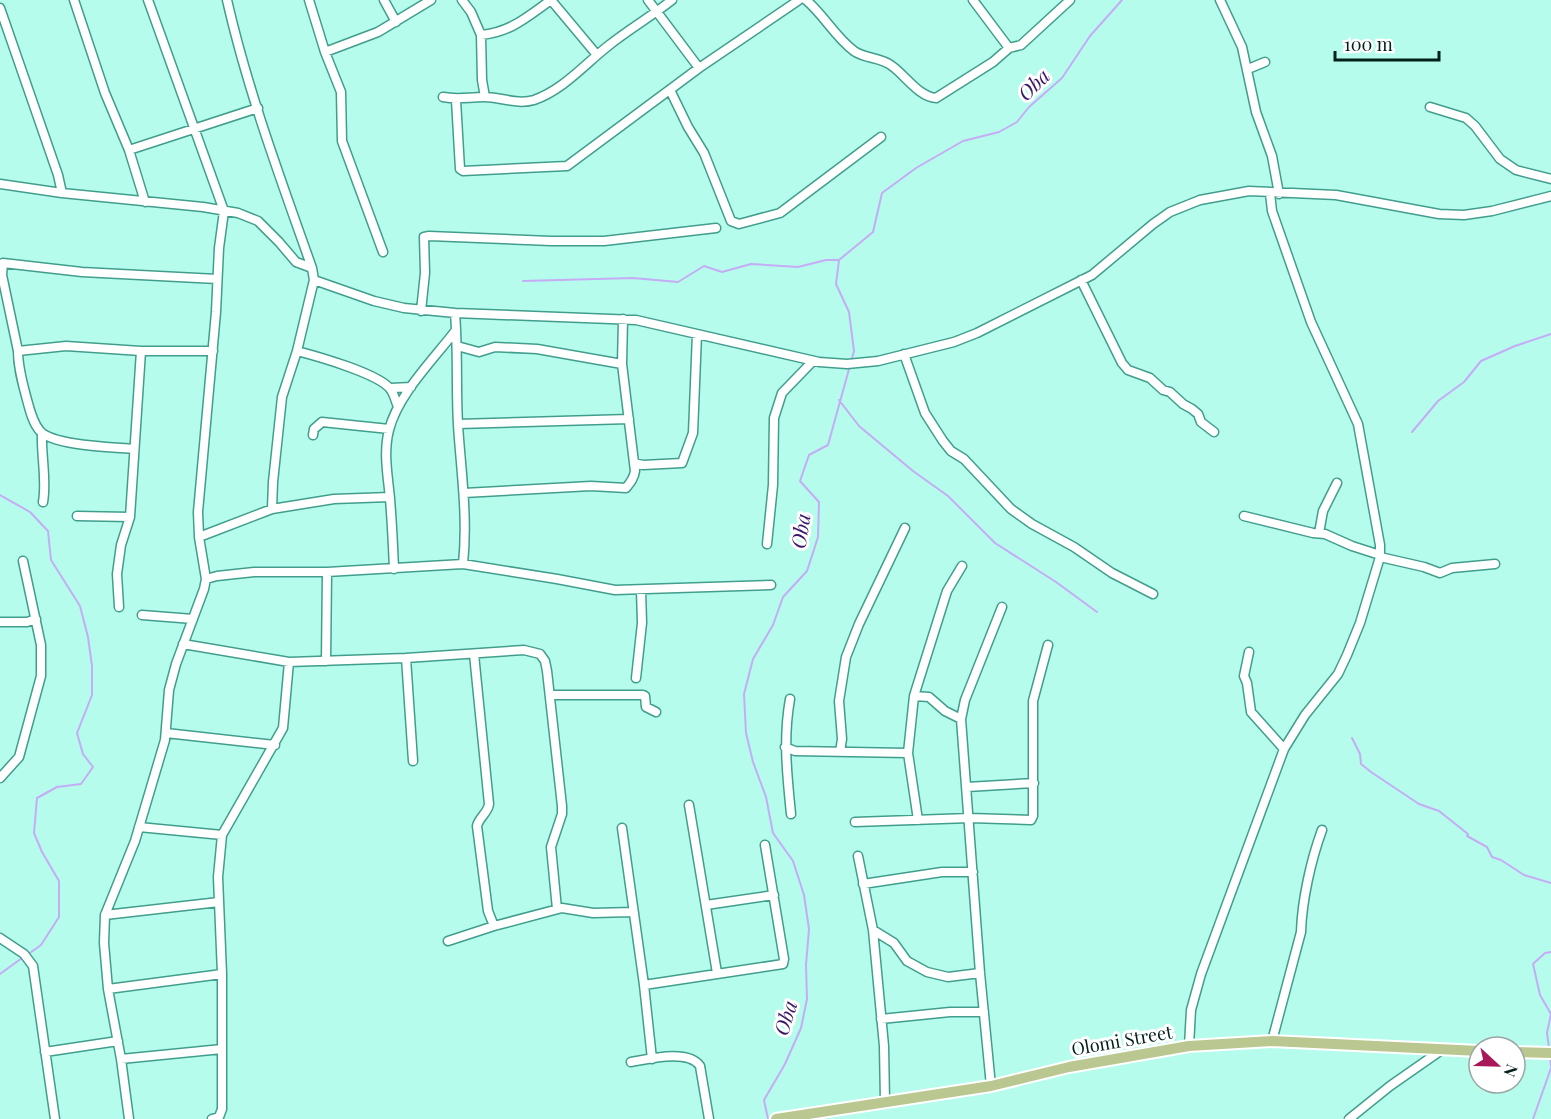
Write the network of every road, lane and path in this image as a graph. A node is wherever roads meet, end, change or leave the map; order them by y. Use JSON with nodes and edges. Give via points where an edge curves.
{"nodes":[{"id":1,"x":74,"y":0,"type":"edge"},
{"id":2,"x":148,"y":0,"type":"edge"},
{"id":3,"x":227,"y":0,"type":"edge"},
{"id":4,"x":309,"y":0,"type":"edge"},
{"id":5,"x":384,"y":0,"type":"edge"},
{"id":6,"x":431,"y":0,"type":"edge"},
{"id":7,"x":462,"y":0,"type":"edge"},
{"id":8,"x":551,"y":0,"type":"edge"},
{"id":9,"x":648,"y":0,"type":"edge"},
{"id":10,"x":672,"y":0,"type":"edge"},
{"id":11,"x":778,"y":0,"type":"edge"},
{"id":12,"x":799,"y":0,"type":"edge"},
{"id":13,"x":806,"y":0,"type":"edge"},
{"id":14,"x":1070,"y":0,"type":"edge"},
{"id":15,"x":1220,"y":0,"type":"edge"},
{"id":16,"x":976,"y":2,"type":"edge"},
{"id":17,"x":0,"y":8,"type":"edge"},
{"id":18,"x":785,"y":8,"type":"junction"},
{"id":19,"x":657,"y":12,"type":"junction"},
{"id":20,"x":396,"y":22,"type":"junction"},
{"id":21,"x":482,"y":35,"type":"junction"},
{"id":22,"x":1009,"y":48,"type":"junction"},
{"id":23,"x":325,"y":52,"type":"junction"},
{"id":24,"x":597,"y":55,"type":"junction"},
{"id":25,"x":1265,"y":62,"type":"dead end"},
{"id":26,"x":699,"y":68,"type":"junction"},
{"id":27,"x":1248,"y":69,"type":"junction"},
{"id":28,"x":670,"y":90,"type":"junction"},
{"id":29,"x":443,"y":97,"type":"dead end"},
{"id":30,"x":485,"y":97,"type":"junction"},
{"id":31,"x":456,"y":100,"type":"junction"},
{"id":32,"x":1430,"y":106,"type":"dead end"},
{"id":33,"x":258,"y":108,"type":"junction"},
{"id":34,"x":194,"y":128,"type":"junction"},
{"id":35,"x":881,"y":137,"type":"dead end"},
{"id":36,"x":129,"y":150,"type":"junction"},
{"id":37,"x":1551,"y":179,"type":"edge"},
{"id":38,"x":0,"y":184,"type":"edge"},
{"id":39,"x":62,"y":193,"type":"junction"},
{"id":40,"x":1274,"y":194,"type":"junction"},
{"id":41,"x":1551,"y":196,"type":"edge"},
{"id":42,"x":146,"y":202,"type":"junction"},
{"id":43,"x":224,"y":211,"type":"junction"},
{"id":44,"x":716,"y":228,"type":"dead end"},
{"id":45,"x":382,"y":252,"type":"dead end"},
{"id":46,"x":312,"y":268,"type":"junction"},
{"id":47,"x":217,"y":279,"type":"junction"},
{"id":48,"x":314,"y":280,"type":"junction"},
{"id":49,"x":1081,"y":280,"type":"junction"},
{"id":50,"x":421,"y":310,"type":"junction"},
{"id":51,"x":455,"y":313,"type":"junction"},
{"id":52,"x":623,"y":319,"type":"junction"},
{"id":53,"x":456,"y":330,"type":"junction"},
{"id":54,"x":697,"y":334,"type":"junction"},
{"id":55,"x":457,"y":346,"type":"junction"},
{"id":56,"x":18,"y":351,"type":"junction"},
{"id":57,"x":141,"y":351,"type":"junction"},
{"id":58,"x":213,"y":351,"type":"junction"},
{"id":59,"x":297,"y":351,"type":"junction"},
{"id":60,"x":904,"y":354,"type":"junction"},
{"id":61,"x":813,"y":361,"type":"junction"},
{"id":62,"x":622,"y":364,"type":"junction"},
{"id":63,"x":411,"y":387,"type":"junction"},
{"id":64,"x":391,"y":388,"type":"junction"},
{"id":65,"x":398,"y":407,"type":"junction"},
{"id":66,"x":629,"y":419,"type":"junction"},
{"id":67,"x":458,"y":424,"type":"junction"},
{"id":68,"x":389,"y":429,"type":"junction"},
{"id":69,"x":1214,"y":432,"type":"dead end"},
{"id":70,"x":42,"y":433,"type":"junction"},
{"id":71,"x":313,"y":435,"type":"dead end"},
{"id":72,"x":134,"y":449,"type":"junction"},
{"id":73,"x":634,"y":463,"type":"junction"},
{"id":74,"x":1337,"y":483,"type":"dead end"},
{"id":75,"x":464,"y":493,"type":"junction"},
{"id":76,"x":390,"y":497,"type":"junction"},
{"id":77,"x":43,"y":502,"type":"dead end"},
{"id":78,"x":272,"y":509,"type":"junction"},
{"id":79,"x":77,"y":516,"type":"dead end"},
{"id":80,"x":130,"y":516,"type":"junction"},
{"id":81,"x":1244,"y":516,"type":"dead end"},
{"id":82,"x":905,"y":528,"type":"dead end"},
{"id":83,"x":1319,"y":533,"type":"junction"},
{"id":84,"x":199,"y":537,"type":"junction"},
{"id":85,"x":767,"y":544,"type":"dead end"},
{"id":86,"x":1380,"y":556,"type":"junction"},
{"id":87,"x":23,"y":561,"type":"dead end"},
{"id":88,"x":462,"y":564,"type":"junction"},
{"id":89,"x":1495,"y":564,"type":"dead end"},
{"id":90,"x":962,"y":566,"type":"dead end"},
{"id":91,"x":394,"y":569,"type":"junction"},
{"id":92,"x":327,"y":572,"type":"junction"},
{"id":93,"x":206,"y":579,"type":"junction"},
{"id":94,"x":771,"y":585,"type":"dead end"},
{"id":95,"x":641,"y":590,"type":"junction"},
{"id":96,"x":1153,"y":594,"type":"dead end"},
{"id":97,"x":119,"y":607,"type":"dead end"},
{"id":98,"x":1002,"y":608,"type":"dead end"},
{"id":99,"x":142,"y":615,"type":"dead end"},
{"id":100,"x":36,"y":619,"type":"junction"},
{"id":101,"x":193,"y":619,"type":"junction"},
{"id":102,"x":0,"y":622,"type":"edge"},
{"id":103,"x":183,"y":644,"type":"junction"},
{"id":104,"x":1048,"y":645,"type":"dead end"},
{"id":105,"x":1249,"y":652,"type":"dead end"},
{"id":106,"x":474,"y":654,"type":"junction"},
{"id":107,"x":406,"y":658,"type":"junction"},
{"id":108,"x":326,"y":661,"type":"junction"},
{"id":109,"x":289,"y":662,"type":"junction"},
{"id":110,"x":636,"y":678,"type":"dead end"},
{"id":111,"x":550,"y":695,"type":"junction"},
{"id":112,"x":914,"y":696,"type":"junction"},
{"id":113,"x":790,"y":699,"type":"dead end"},
{"id":114,"x":656,"y":712,"type":"dead end"},
{"id":115,"x":962,"y":719,"type":"junction"},
{"id":116,"x":166,"y":733,"type":"junction"},
{"id":117,"x":275,"y":745,"type":"junction"},
{"id":118,"x":785,"y":747,"type":"junction"},
{"id":119,"x":1284,"y":749,"type":"junction"},
{"id":120,"x":840,"y":752,"type":"junction"},
{"id":121,"x":908,"y":753,"type":"junction"},
{"id":122,"x":413,"y":761,"type":"dead end"},
{"id":123,"x":0,"y":778,"type":"edge"},
{"id":124,"x":1034,"y":783,"type":"junction"},
{"id":125,"x":967,"y":787,"type":"junction"},
{"id":126,"x":689,"y":805,"type":"dead end"},
{"id":127,"x":791,"y":814,"type":"dead end"},
{"id":128,"x":970,"y":818,"type":"junction"},
{"id":129,"x":918,"y":820,"type":"junction"},
{"id":130,"x":855,"y":822,"type":"dead end"},
{"id":131,"x":139,"y":827,"type":"junction"},
{"id":132,"x":622,"y":828,"type":"dead end"},
{"id":133,"x":1322,"y":830,"type":"dead end"},
{"id":134,"x":222,"y":835,"type":"junction"},
{"id":135,"x":765,"y":845,"type":"dead end"},
{"id":136,"x":858,"y":856,"type":"dead end"},
{"id":137,"x":973,"y":872,"type":"junction"},
{"id":138,"x":863,"y":884,"type":"junction"},
{"id":139,"x":774,"y":895,"type":"junction"},
{"id":140,"x":219,"y":902,"type":"junction"},
{"id":141,"x":706,"y":905,"type":"junction"},
{"id":142,"x":557,"y":909,"type":"junction"},
{"id":143,"x":633,"y":912,"type":"junction"},
{"id":144,"x":105,"y":915,"type":"junction"},
{"id":145,"x":494,"y":926,"type":"junction"},
{"id":146,"x":873,"y":930,"type":"junction"},
{"id":147,"x":0,"y":938,"type":"edge"},
{"id":148,"x":448,"y":941,"type":"dead end"},
{"id":149,"x":717,"y":973,"type":"junction"},
{"id":150,"x":980,"y":973,"type":"junction"},
{"id":151,"x":222,"y":974,"type":"junction"},
{"id":152,"x":644,"y":985,"type":"junction"},
{"id":153,"x":108,"y":989,"type":"junction"},
{"id":154,"x":984,"y":1012,"type":"junction"},
{"id":155,"x":881,"y":1019,"type":"junction"},
{"id":156,"x":118,"y":1041,"type":"junction"},
{"id":157,"x":1272,"y":1041,"type":"junction"},
{"id":158,"x":1189,"y":1046,"type":"junction"},
{"id":159,"x":222,"y":1049,"type":"junction"},
{"id":160,"x":1443,"y":1049,"type":"junction"},
{"id":161,"x":1467,"y":1050,"type":"edge"},
{"id":162,"x":45,"y":1052,"type":"junction"},
{"id":163,"x":1527,"y":1052,"type":"edge"},
{"id":164,"x":1551,"y":1053,"type":"edge"},
{"id":165,"x":121,"y":1059,"type":"junction"},
{"id":166,"x":652,"y":1059,"type":"junction"},
{"id":167,"x":631,"y":1062,"type":"dead end"},
{"id":168,"x":991,"y":1086,"type":"junction"},
{"id":169,"x":885,"y":1102,"type":"junction"},
{"id":170,"x":55,"y":1119,"type":"edge"},
{"id":171,"x":129,"y":1119,"type":"edge"},
{"id":172,"x":212,"y":1119,"type":"edge"},
{"id":173,"x":709,"y":1119,"type":"edge"},
{"id":174,"x":776,"y":1119,"type":"edge"},
{"id":175,"x":1349,"y":1119,"type":"edge"}],
"edges":[{"from":1,"to":36,"type":"street"},
{"from":2,"to":34,"type":"street"},
{"from":3,"to":33,"type":"street"},
{"from":4,"to":23,"type":"street"},
{"from":5,"to":20,"type":"street"},
{"from":6,"to":20,"type":"street"},
{"from":7,"to":21,"type":"street"},
{"from":8,"to":21,"type":"street","via":[[513,27]]},
{"from":8,"to":24,"type":"street"},
{"from":9,"to":19,"type":"street"},
{"from":10,"to":19,"type":"street"},
{"from":11,"to":18,"type":"street"},
{"from":12,"to":18,"type":"street"},
{"from":13,"to":22,"type":"street","via":[[853,50],[889,63],[930,98],[942,95]]},
{"from":14,"to":22,"type":"street","via":[[1021,45]]},
{"from":15,"to":27,"type":"street"},
{"from":16,"to":22,"type":"street"},
{"from":17,"to":39,"type":"street"},
{"from":18,"to":26,"type":"street"},
{"from":19,"to":24,"type":"street"},
{"from":19,"to":26,"type":"street"},
{"from":20,"to":23,"type":"street"},
{"from":21,"to":30,"type":"street"},
{"from":23,"to":45,"type":"street","via":[[341,92],[342,141]]},
{"from":24,"to":30,"type":"street","via":[[536,99],[526,102]]},
{"from":25,"to":27,"type":"street"},
{"from":26,"to":28,"type":"street"},
{"from":27,"to":40,"type":"street","via":[[1256,112],[1272,156]]},
{"from":28,"to":31,"type":"street","via":[[572,163],[554,167],[460,169]]},
{"from":28,"to":35,"type":"street","via":[[704,153],[731,221],[738,224],[780,213]]},
{"from":29,"to":31,"type":"street"},
{"from":30,"to":31,"type":"street"},
{"from":32,"to":37,"type":"street","via":[[1466,118],[1494,153],[1516,170]]},
{"from":33,"to":34,"type":"street"},
{"from":33,"to":46,"type":"street"},
{"from":34,"to":36,"type":"street"},
{"from":34,"to":43,"type":"street"},
{"from":36,"to":42,"type":"street"},
{"from":38,"to":39,"type":"street"},
{"from":39,"to":42,"type":"street"},
{"from":40,"to":41,"type":"street","via":[[1336,195],[1464,215]]},
{"from":40,"to":49,"type":"street","via":[[1234,193],[1170,212],[1105,266]]},
{"from":40,"to":86,"type":"street","via":[[1272,212],[1311,322],[1358,424]]},
{"from":42,"to":43,"type":"street"},
{"from":43,"to":46,"type":"street","via":[[258,221],[296,262]]},
{"from":43,"to":47,"type":"street"},
{"from":44,"to":50,"type":"street","via":[[603,241],[424,237]]},
{"from":46,"to":48,"type":"street"},
{"from":47,"to":56,"type":"street","via":[[82,272],[3,263],[2,275]]},
{"from":47,"to":58,"type":"street"},
{"from":48,"to":50,"type":"street","via":[[374,301]]},
{"from":48,"to":59,"type":"street"},
{"from":49,"to":60,"type":"street","via":[[977,333]]},
{"from":49,"to":69,"type":"street","via":[[1128,370],[1150,378],[1170,392]]},
{"from":50,"to":51,"type":"street"},
{"from":51,"to":52,"type":"street"},
{"from":51,"to":53,"type":"street"},
{"from":52,"to":54,"type":"street"},
{"from":52,"to":62,"type":"street"},
{"from":53,"to":55,"type":"street"},
{"from":53,"to":63,"type":"street"},
{"from":54,"to":61,"type":"street"},
{"from":54,"to":73,"type":"street","via":[[693,433],[682,464]]},
{"from":55,"to":62,"type":"street","via":[[479,352],[495,346],[537,349]]},
{"from":55,"to":67,"type":"street"},
{"from":56,"to":57,"type":"street","via":[[66,346]]},
{"from":56,"to":70,"type":"street","via":[[28,407]]},
{"from":57,"to":58,"type":"street"},
{"from":57,"to":72,"type":"street"},
{"from":58,"to":84,"type":"street"},
{"from":59,"to":64,"type":"street","via":[[361,371]]},
{"from":59,"to":78,"type":"street","via":[[282,397]]},
{"from":60,"to":61,"type":"street","via":[[862,363]]},
{"from":60,"to":96,"type":"street","via":[[925,413],[943,441],[1011,509],[1120,578]]},
{"from":61,"to":85,"type":"street","via":[[782,393],[774,418]]},
{"from":62,"to":66,"type":"street"},
{"from":63,"to":64,"type":"street"},
{"from":63,"to":65,"type":"street"},
{"from":64,"to":65,"type":"street"},
{"from":65,"to":68,"type":"street"},
{"from":66,"to":67,"type":"street"},
{"from":66,"to":73,"type":"street"},
{"from":67,"to":75,"type":"street"},
{"from":68,"to":71,"type":"street","via":[[322,422]]},
{"from":68,"to":76,"type":"street","via":[[386,447]]},
{"from":70,"to":72,"type":"street","via":[[81,444]]},
{"from":70,"to":77,"type":"street","via":[[46,480]]},
{"from":72,"to":80,"type":"street"},
{"from":73,"to":75,"type":"street","via":[[633,480],[626,488],[591,486]]},
{"from":74,"to":83,"type":"street","via":[[1323,510]]},
{"from":75,"to":88,"type":"street"},
{"from":76,"to":78,"type":"street"},
{"from":76,"to":91,"type":"street"},
{"from":78,"to":84,"type":"street"},
{"from":79,"to":80,"type":"street"},
{"from":80,"to":97,"type":"street","via":[[117,574]]},
{"from":81,"to":83,"type":"street"},
{"from":82,"to":120,"type":"street","via":[[846,657],[839,701]]},
{"from":83,"to":86,"type":"street"},
{"from":84,"to":93,"type":"street"},
{"from":86,"to":89,"type":"street","via":[[1440,573]]},
{"from":86,"to":119,"type":"street","via":[[1360,623],[1338,674]]},
{"from":87,"to":100,"type":"street"},
{"from":88,"to":91,"type":"street"},
{"from":88,"to":95,"type":"street","via":[[615,590]]},
{"from":90,"to":112,"type":"street","via":[[947,591]]},
{"from":91,"to":92,"type":"street"},
{"from":92,"to":93,"type":"street","via":[[254,572]]},
{"from":92,"to":108,"type":"street"},
{"from":93,"to":101,"type":"street"},
{"from":94,"to":95,"type":"street"},
{"from":95,"to":110,"type":"street"},
{"from":98,"to":115,"type":"street","via":[[965,700]]},
{"from":99,"to":101,"type":"street"},
{"from":100,"to":102,"type":"street"},
{"from":100,"to":123,"type":"street","via":[[41,676],[19,757]]},
{"from":101,"to":103,"type":"street"},
{"from":103,"to":109,"type":"street"},
{"from":103,"to":116,"type":"street","via":[[169,690]]},
{"from":104,"to":124,"type":"street","via":[[1033,701]]},
{"from":105,"to":119,"type":"street","via":[[1244,676],[1251,712]]},
{"from":106,"to":107,"type":"street"},
{"from":106,"to":111,"type":"street","via":[[524,650],[540,654],[548,671]]},
{"from":106,"to":145,"type":"street","via":[[489,804],[477,826],[488,911]]},
{"from":107,"to":108,"type":"street"},
{"from":107,"to":122,"type":"street"},
{"from":108,"to":109,"type":"street"},
{"from":109,"to":117,"type":"street","via":[[283,729]]},
{"from":111,"to":114,"type":"street","via":[[643,695],[646,707]]},
{"from":111,"to":142,"type":"street","via":[[562,806],[551,847]]},
{"from":112,"to":115,"type":"street","via":[[929,697]]},
{"from":112,"to":121,"type":"street"},
{"from":113,"to":118,"type":"street"},
{"from":115,"to":125,"type":"street"},
{"from":116,"to":117,"type":"street"},
{"from":116,"to":131,"type":"street"},
{"from":117,"to":134,"type":"street"},
{"from":118,"to":120,"type":"street","via":[[795,751]]},
{"from":118,"to":127,"type":"street"},
{"from":119,"to":158,"type":"street","via":[[1201,974],[1191,1010]]},
{"from":120,"to":121,"type":"street"},
{"from":121,"to":129,"type":"street"},
{"from":124,"to":125,"type":"street"},
{"from":124,"to":128,"type":"street","via":[[1031,820]]},
{"from":125,"to":128,"type":"street"},
{"from":126,"to":141,"type":"street"},
{"from":128,"to":129,"type":"street"},
{"from":128,"to":137,"type":"street"},
{"from":129,"to":130,"type":"street"},
{"from":131,"to":134,"type":"street"},
{"from":131,"to":144,"type":"street"},
{"from":132,"to":143,"type":"street"},
{"from":133,"to":157,"type":"street","via":[[1315,849],[1301,932]]},
{"from":134,"to":140,"type":"street"},
{"from":135,"to":139,"type":"street"},
{"from":136,"to":138,"type":"street"},
{"from":137,"to":138,"type":"street","via":[[942,872]]},
{"from":137,"to":150,"type":"street"},
{"from":138,"to":146,"type":"street"},
{"from":139,"to":141,"type":"street"},
{"from":139,"to":149,"type":"street","via":[[783,964]]},
{"from":140,"to":144,"type":"street"},
{"from":140,"to":151,"type":"street"},
{"from":141,"to":149,"type":"street"},
{"from":142,"to":143,"type":"street"},
{"from":142,"to":145,"type":"street"},
{"from":143,"to":152,"type":"street"},
{"from":144,"to":153,"type":"street"},
{"from":145,"to":148,"type":"street"},
{"from":146,"to":150,"type":"street","via":[[894,943],[907,961],[927,972],[948,977]]},
{"from":146,"to":155,"type":"street"},
{"from":147,"to":162,"type":"street","via":[[24,954],[33,966]]},
{"from":149,"to":152,"type":"street"},
{"from":150,"to":154,"type":"street"},
{"from":151,"to":153,"type":"street"},
{"from":151,"to":159,"type":"street"},
{"from":152,"to":166,"type":"street"},
{"from":153,"to":156,"type":"street"},
{"from":154,"to":155,"type":"street"},
{"from":154,"to":168,"type":"street"},
{"from":155,"to":169,"type":"street"},
{"from":156,"to":162,"type":"street"},
{"from":156,"to":165,"type":"street"},
{"from":157,"to":158,"type":"main road","name":"Olomi Street"},
{"from":157,"to":160,"type":"main road","name":"Olomi Street"},
{"from":158,"to":168,"type":"main road","name":"Olomi Street","via":[[1069,1067]]},
{"from":159,"to":165,"type":"street"},
{"from":159,"to":172,"type":"street","via":[[222,1108],[219,1117]]},
{"from":160,"to":161,"type":"main road","name":"Olomi Street"},
{"from":160,"to":175,"type":"street"},
{"from":162,"to":170,"type":"street"},
{"from":163,"to":164,"type":"main road"},
{"from":165,"to":171,"type":"street"},
{"from":166,"to":167,"type":"street"},
{"from":166,"to":173,"type":"street","via":[[687,1057],[697,1062]]},
{"from":168,"to":169,"type":"main road","name":"Olomi Street"},
{"from":169,"to":174,"type":"main road","name":"Olomi Street"}]}
